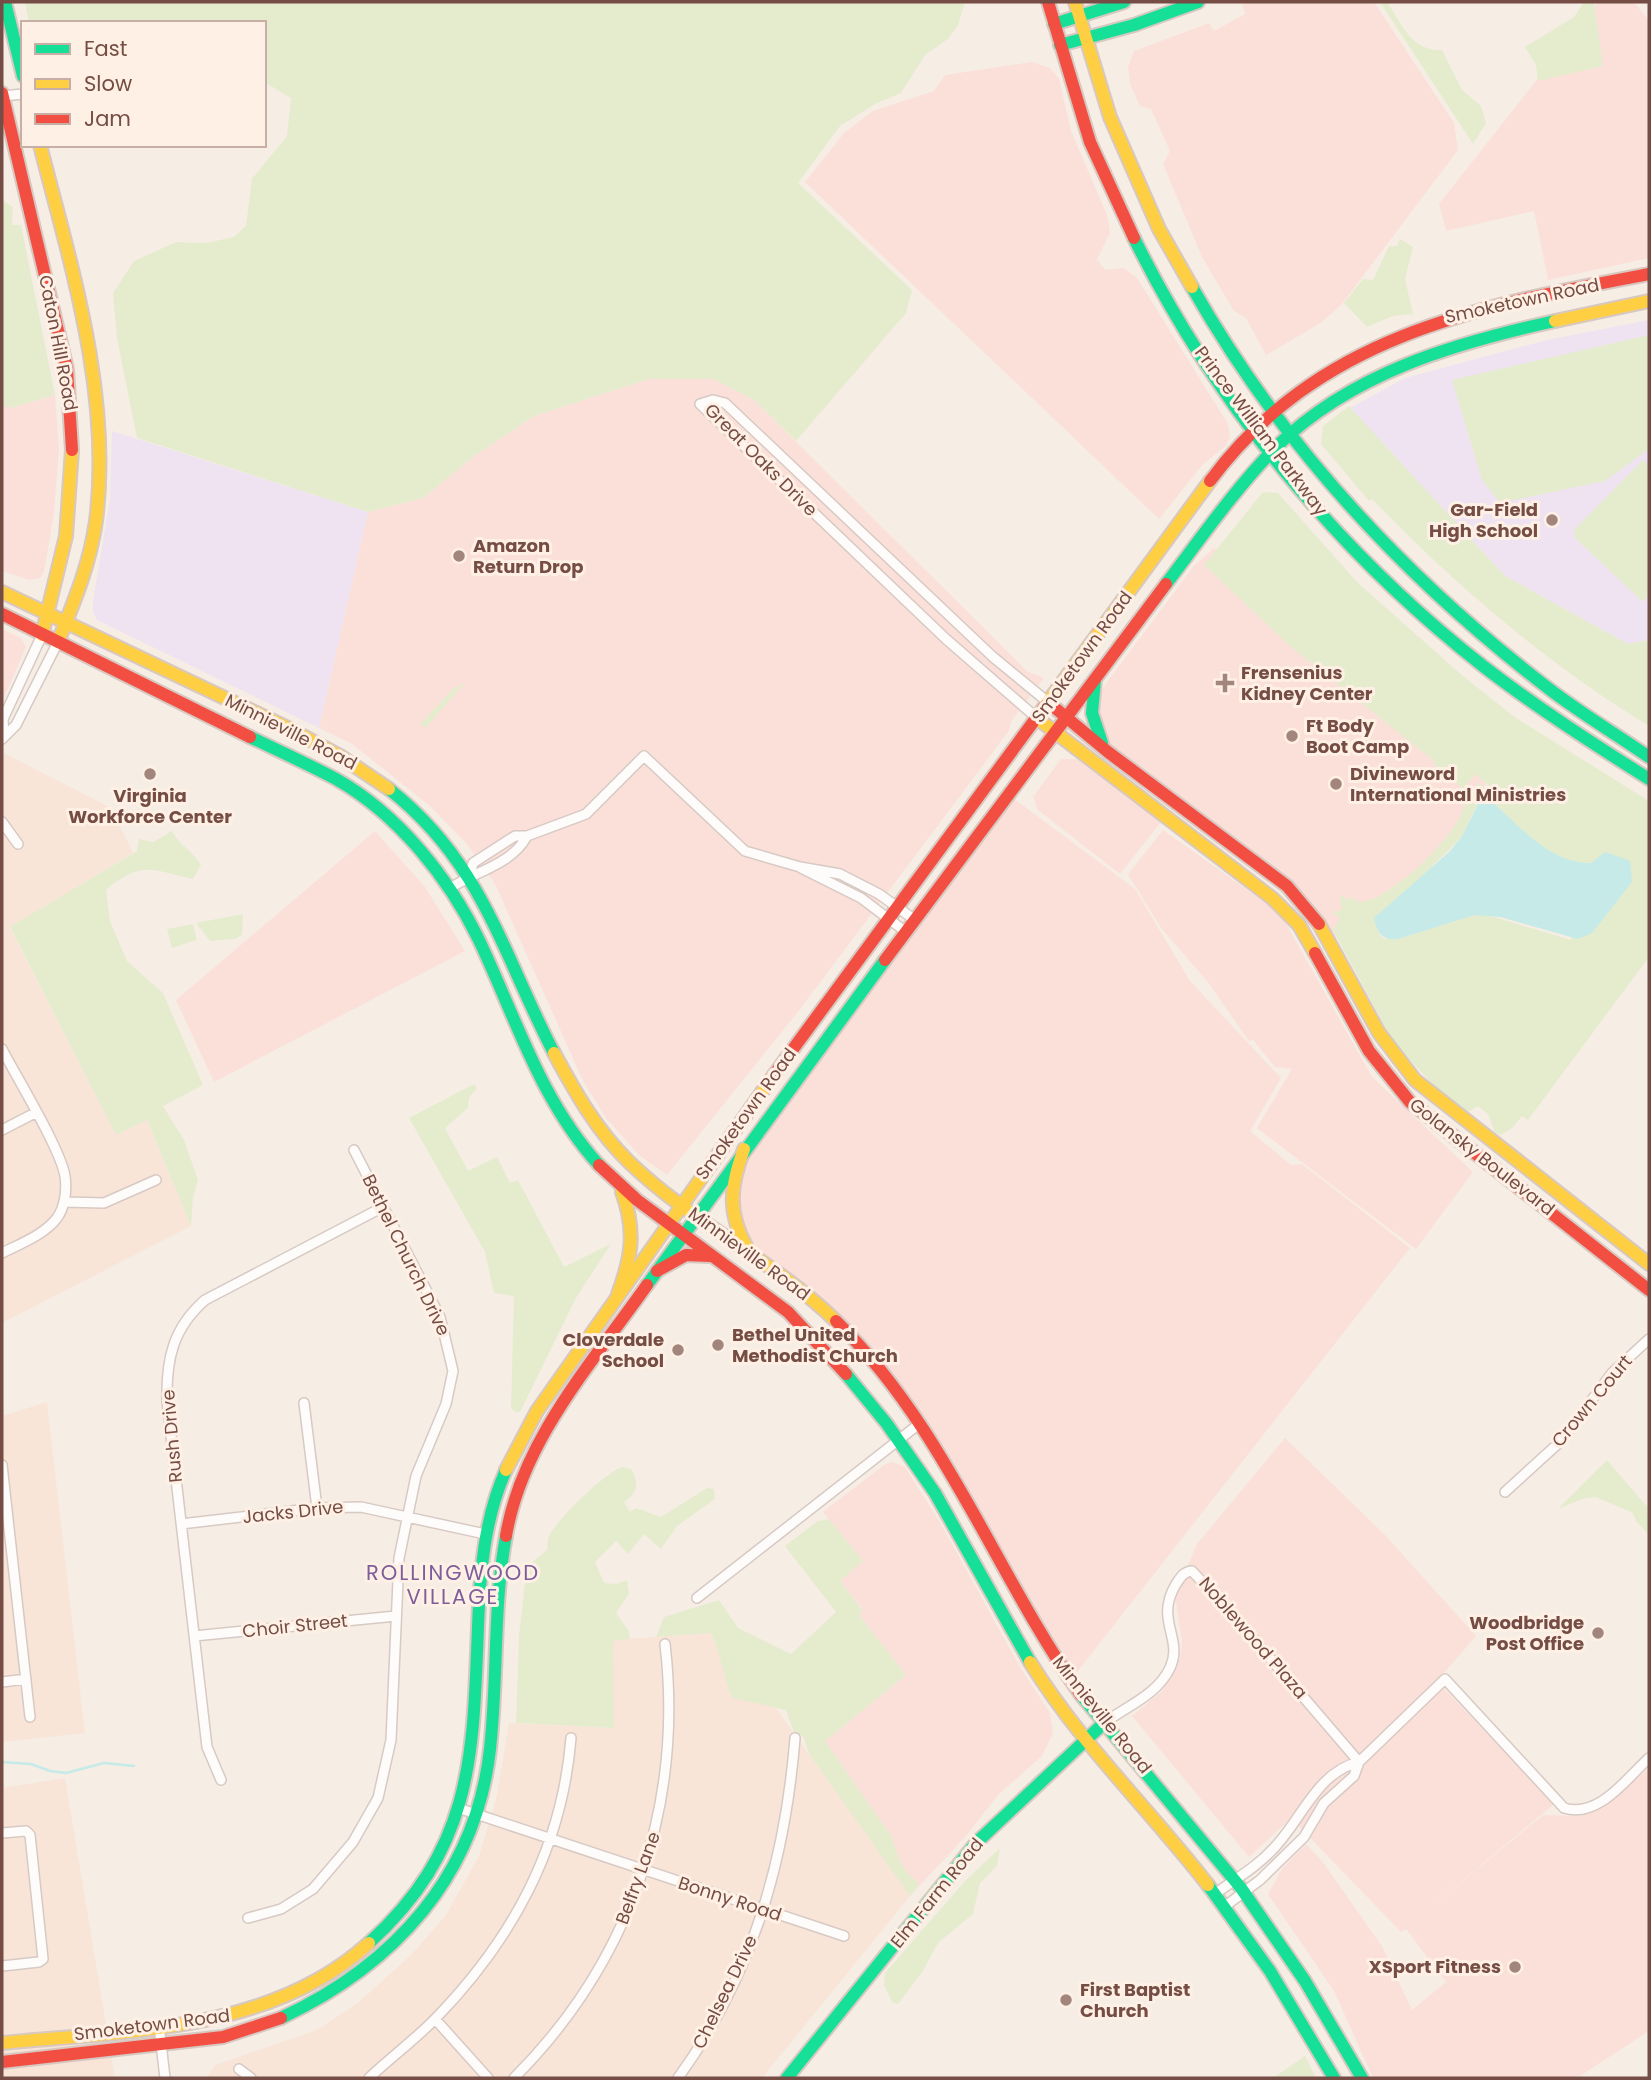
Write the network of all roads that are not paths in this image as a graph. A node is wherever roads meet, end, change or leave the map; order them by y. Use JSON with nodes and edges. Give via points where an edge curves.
{"nodes":[{"id":1,"x":5,"y":2,"type":"edge"},
{"id":2,"x":1048,"y":2,"type":"edge"},
{"id":3,"x":1075,"y":2,"type":"edge"},
{"id":4,"x":1124,"y":2,"type":"edge"},
{"id":5,"x":1198,"y":2,"type":"edge"},
{"id":6,"x":1079,"y":17,"type":"junction"},
{"id":7,"x":1054,"y":24,"type":"junction"},
{"id":8,"x":1086,"y":38,"type":"junction"},
{"id":9,"x":1059,"y":45,"type":"junction"},
{"id":10,"x":21,"y":68,"type":"edge"},
{"id":11,"x":21,"y":94,"type":"edge"},
{"id":12,"x":2,"y":95,"type":"edge"},
{"id":13,"x":40,"y":147,"type":"edge"},
{"id":14,"x":1649,"y":274,"type":"edge"},
{"id":15,"x":1649,"y":301,"type":"edge"},
{"id":16,"x":1272,"y":412,"type":"junction"},
{"id":17,"x":1254,"y":429,"type":"junction"},
{"id":18,"x":1289,"y":435,"type":"junction"},
{"id":19,"x":1271,"y":452,"type":"junction"},
{"id":20,"x":2,"y":592,"type":"edge"},
{"id":21,"x":2,"y":614,"type":"edge"},
{"id":22,"x":49,"y":614,"type":"junction"},
{"id":23,"x":68,"y":624,"type":"junction"},
{"id":24,"x":42,"y":635,"type":"junction"},
{"id":25,"x":58,"y":642,"type":"junction"},
{"id":26,"x":1096,"y":677,"type":"junction"},
{"id":27,"x":1049,"y":703,"type":"junction"},
{"id":28,"x":1066,"y":718,"type":"junction"},
{"id":29,"x":1038,"y":719,"type":"junction"},
{"id":30,"x":1055,"y":733,"type":"junction"},
{"id":31,"x":3,"y":737,"type":"edge"},
{"id":32,"x":1108,"y":752,"type":"junction"},
{"id":33,"x":1649,"y":757,"type":"edge"},
{"id":34,"x":1649,"y":779,"type":"edge"},
{"id":35,"x":2,"y":822,"type":"edge"},
{"id":36,"x":18,"y":844,"type":"dead end"},
{"id":37,"x":800,"y":867,"type":"junction"},
{"id":38,"x":470,"y":875,"type":"junction"},
{"id":39,"x":449,"y":888,"type":"junction"},
{"id":40,"x":898,"y":907,"type":"junction"},
{"id":41,"x":1307,"y":908,"type":"junction"},
{"id":42,"x":889,"y":919,"type":"junction"},
{"id":43,"x":1293,"y":919,"type":"junction"},
{"id":44,"x":915,"y":920,"type":"junction"},
{"id":45,"x":906,"y":932,"type":"junction"},
{"id":46,"x":2,"y":1049,"type":"edge"},
{"id":47,"x":35,"y":1113,"type":"junction"},
{"id":48,"x":1472,"y":1127,"type":"junction"},
{"id":49,"x":2,"y":1130,"type":"edge"},
{"id":50,"x":1460,"y":1142,"type":"junction"},
{"id":51,"x":744,"y":1149,"type":"junction"},
{"id":52,"x":354,"y":1150,"type":"dead end"},
{"id":53,"x":156,"y":1180,"type":"dead end"},
{"id":54,"x":620,"y":1187,"type":"junction"},
{"id":55,"x":64,"y":1202,"type":"junction"},
{"id":56,"x":680,"y":1205,"type":"junction"},
{"id":57,"x":383,"y":1207,"type":"junction"},
{"id":58,"x":696,"y":1216,"type":"junction"},
{"id":59,"x":667,"y":1224,"type":"junction"},
{"id":60,"x":683,"y":1234,"type":"junction"},
{"id":61,"x":750,"y":1252,"type":"junction"},
{"id":62,"x":2,"y":1253,"type":"edge"},
{"id":63,"x":713,"y":1256,"type":"junction"},
{"id":64,"x":1649,"y":1265,"type":"edge"},
{"id":65,"x":657,"y":1271,"type":"junction"},
{"id":66,"x":1649,"y":1290,"type":"edge"},
{"id":67,"x":618,"y":1294,"type":"junction"},
{"id":68,"x":1649,"y":1339,"type":"edge"},
{"id":69,"x":304,"y":1403,"type":"dead end"},
{"id":70,"x":919,"y":1424,"type":"junction"},
{"id":71,"x":899,"y":1440,"type":"junction"},
{"id":72,"x":2,"y":1465,"type":"edge"},
{"id":73,"x":1505,"y":1492,"type":"dead end"},
{"id":74,"x":3,"y":1495,"type":"edge"},
{"id":75,"x":317,"y":1507,"type":"junction"},
{"id":76,"x":408,"y":1514,"type":"junction"},
{"id":77,"x":181,"y":1524,"type":"junction"},
{"id":78,"x":485,"y":1534,"type":"junction"},
{"id":79,"x":697,"y":1598,"type":"dead end"},
{"id":80,"x":396,"y":1616,"type":"junction"},
{"id":81,"x":194,"y":1636,"type":"junction"},
{"id":82,"x":665,"y":1644,"type":"dead end"},
{"id":83,"x":26,"y":1679,"type":"junction"},
{"id":84,"x":2,"y":1682,"type":"edge"},
{"id":85,"x":30,"y":1717,"type":"dead end"},
{"id":86,"x":1104,"y":1723,"type":"junction"},
{"id":87,"x":571,"y":1738,"type":"dead end"},
{"id":88,"x":795,"y":1738,"type":"dead end"},
{"id":89,"x":1086,"y":1740,"type":"junction"},
{"id":90,"x":1649,"y":1758,"type":"edge"},
{"id":91,"x":1359,"y":1762,"type":"junction"},
{"id":92,"x":221,"y":1780,"type":"dead end"},
{"id":93,"x":458,"y":1808,"type":"junction"},
{"id":94,"x":476,"y":1814,"type":"junction"},
{"id":95,"x":2,"y":1833,"type":"edge"},
{"id":96,"x":551,"y":1840,"type":"junction"},
{"id":97,"x":644,"y":1871,"type":"junction"},
{"id":98,"x":1234,"y":1880,"type":"junction"},
{"id":99,"x":1243,"y":1893,"type":"junction"},
{"id":100,"x":1215,"y":1895,"type":"junction"},
{"id":101,"x":1224,"y":1908,"type":"junction"},
{"id":102,"x":764,"y":1910,"type":"junction"},
{"id":103,"x":248,"y":1918,"type":"dead end"},
{"id":104,"x":844,"y":1936,"type":"dead end"},
{"id":105,"x":2,"y":1966,"type":"edge"},
{"id":106,"x":435,"y":2019,"type":"junction"},
{"id":107,"x":159,"y":2026,"type":"junction"},
{"id":108,"x":2,"y":2043,"type":"edge"},
{"id":109,"x":161,"y":2045,"type":"junction"},
{"id":110,"x":2,"y":2062,"type":"edge"},
{"id":111,"x":239,"y":2069,"type":"dead end"},
{"id":112,"x":165,"y":2078,"type":"edge"},
{"id":113,"x":251,"y":2078,"type":"edge"},
{"id":114,"x":369,"y":2078,"type":"edge"},
{"id":115,"x":488,"y":2078,"type":"edge"},
{"id":116,"x":514,"y":2078,"type":"edge"},
{"id":117,"x":678,"y":2078,"type":"edge"},
{"id":118,"x":787,"y":2078,"type":"edge"},
{"id":119,"x":1334,"y":2078,"type":"edge"},
{"id":120,"x":1362,"y":2078,"type":"edge"}],
"edges":[{"from":1,"to":10,"type":"main road"},
{"from":2,"to":7,"type":"main road","name":"Prince William Parkway"},
{"from":3,"to":6,"type":"main road","name":"Prince William Parkway"},
{"from":4,"to":6,"type":"main road"},
{"from":5,"to":8,"type":"main road"},
{"from":6,"to":7,"type":"main road"},
{"from":6,"to":8,"type":"main road","name":"Prince William Parkway"},
{"from":7,"to":9,"type":"main road","name":"Prince William Parkway"},
{"from":8,"to":9,"type":"main road"},
{"from":8,"to":16,"type":"main road","name":"Prince William Parkway","via":[[1123,145],[1163,233],[1226,345]]},
{"from":9,"to":17,"type":"main road","name":"Prince William Parkway","via":[[1090,140],[1136,243],[1196,347]]},
{"from":11,"to":12,"type":"street"},
{"from":12,"to":22,"type":"main road","name":"Caton Hill Road","via":[[72,402],[73,493]]},
{"from":13,"to":23,"type":"main road","name":"Caton Hill Road","via":[[87,338],[98,404],[93,526],[77,605]]},
{"from":14,"to":16,"type":"main road","name":"Smoketown Road","via":[[1425,323],[1341,361]]},
{"from":15,"to":18,"type":"main road","name":"Smoketown Road","via":[[1421,356],[1337,399]]},
{"from":16,"to":17,"type":"main road","name":"Smoketown Road"},
{"from":16,"to":18,"type":"main road","name":"Prince William Parkway"},
{"from":17,"to":19,"type":"main road","name":"Prince William Parkway"},
{"from":17,"to":27,"type":"main road","name":"Smoketown Road"},
{"from":18,"to":19,"type":"main road","name":"Smoketown Road"},
{"from":18,"to":33,"type":"main road","name":"Prince William Parkway","via":[[1365,525],[1441,601],[1516,664]]},
{"from":19,"to":26,"type":"main road","name":"Smoketown Road"},
{"from":19,"to":34,"type":"main road","name":"Prince William Parkway","via":[[1355,550],[1442,634],[1566,728]]},
{"from":20,"to":22,"type":"main road","name":"Minnieville Road"},
{"from":21,"to":24,"type":"main road","name":"Minnieville Road"},
{"from":22,"to":23,"type":"main road","name":"Minnieville Road"},
{"from":22,"to":24,"type":"main road","name":"Caton Hill Road"},
{"from":23,"to":25,"type":"main road","name":"Caton Hill Road"},
{"from":23,"to":38,"type":"main road","name":"Minnieville Road","via":[[357,764],[413,808]]},
{"from":24,"to":25,"type":"main road","name":"Minnieville Road"},
{"from":24,"to":31,"type":"street","via":[[4,719]]},
{"from":25,"to":31,"type":"street","via":[[16,725]]},
{"from":25,"to":39,"type":"main road","name":"Minnieville Road","via":[[338,780],[400,829]]},
{"from":26,"to":28,"type":"main road","name":"Smoketown Road"},
{"from":26,"to":32,"type":"main road","via":[[1093,720]]},
{"from":27,"to":28,"type":"main road","name":"Golansky Boulevard"},
{"from":27,"to":29,"type":"main road","name":"Smoketown Road"},
{"from":27,"to":29,"type":"street","name":"Great Oaks Drive","via":[[993,657],[725,403],[700,404],[946,639]]},
{"from":28,"to":30,"type":"main road","name":"Smoketown Road"},
{"from":28,"to":32,"type":"main road","name":"Golansky Boulevard"},
{"from":29,"to":30,"type":"main road","name":"Golansky Boulevard"},
{"from":29,"to":40,"type":"main road","name":"Smoketown Road"},
{"from":30,"to":43,"type":"main road","name":"Golansky Boulevard","via":[[1247,877]]},
{"from":30,"to":44,"type":"main road","name":"Smoketown Road"},
{"from":32,"to":41,"type":"main road","name":"Golansky Boulevard","via":[[1258,863]]},
{"from":35,"to":36,"type":"street"},
{"from":37,"to":38,"type":"street","via":[[757,857],[735,844],[644,757],[586,814],[527,836],[515,836],[473,863]]},
{"from":37,"to":40,"type":"street","via":[[840,874]]},
{"from":37,"to":42,"type":"street","via":[[861,898]]},
{"from":38,"to":39,"type":"street"},
{"from":38,"to":56,"type":"main road","name":"Minnieville Road","via":[[498,924],[569,1085],[625,1159]]},
{"from":39,"to":54,"type":"main road","name":"Minnieville Road","via":[[478,938],[546,1091],[580,1143]]},
{"from":40,"to":42,"type":"main road","name":"Smoketown Road"},
{"from":40,"to":44,"type":"street"},
{"from":41,"to":43,"type":"main road"},
{"from":41,"to":48,"type":"main road","name":"Golansky Boulevard","via":[[1337,952],[1392,1054],[1415,1080]]},
{"from":42,"to":45,"type":"street"},
{"from":42,"to":56,"type":"main road","name":"Smoketown Road"},
{"from":43,"to":50,"type":"main road","name":"Golansky Boulevard","via":[[1384,1073],[1410,1102]]},
{"from":44,"to":45,"type":"main road","name":"Smoketown Road"},
{"from":45,"to":51,"type":"main road","name":"Smoketown Road"},
{"from":46,"to":47,"type":"street"},
{"from":47,"to":49,"type":"street"},
{"from":47,"to":55,"type":"street","via":[[61,1163]]},
{"from":48,"to":50,"type":"main road"},
{"from":48,"to":64,"type":"main road","name":"Golansky Boulevard"},
{"from":50,"to":66,"type":"main road","name":"Golansky Boulevard"},
{"from":51,"to":58,"type":"main road","name":"Smoketown Road"},
{"from":51,"to":61,"type":"main road","via":[[731,1186],[730,1208]]},
{"from":52,"to":57,"type":"street","name":"Bethel Church Drive"},
{"from":53,"to":55,"type":"street","via":[[104,1203]]},
{"from":54,"to":59,"type":"main road","name":"Minnieville Road"},
{"from":54,"to":67,"type":"main road","via":[[632,1214],[635,1239]]},
{"from":55,"to":62,"type":"street","via":[[46,1229]]},
{"from":56,"to":58,"type":"main road","name":"Minnieville Road"},
{"from":56,"to":59,"type":"main road","name":"Smoketown Road"},
{"from":57,"to":76,"type":"street","name":"Bethel Church Drive","via":[[440,1317],[453,1371],[446,1404],[416,1476]]},
{"from":57,"to":77,"type":"street","name":"Rush Drive","via":[[220,1289],[184,1321],[170,1358],[167,1387]]},
{"from":58,"to":60,"type":"main road","name":"Smoketown Road"},
{"from":58,"to":61,"type":"main road","name":"Minnieville Road"},
{"from":59,"to":60,"type":"main road","name":"Minnieville Road"},
{"from":59,"to":67,"type":"main road","name":"Smoketown Road"},
{"from":60,"to":63,"type":"main road","name":"Minnieville Road"},
{"from":60,"to":65,"type":"main road","name":"Smoketown Road"},
{"from":61,"to":70,"type":"main road","name":"Minnieville Road","via":[[841,1325]]},
{"from":63,"to":65,"type":"main road","via":[[686,1255]]},
{"from":63,"to":71,"type":"main road","name":"Minnieville Road","via":[[797,1319]]},
{"from":65,"to":94,"type":"main road","name":"Smoketown Road","via":[[547,1430],[509,1513],[498,1572],[490,1754]]},
{"from":67,"to":78,"type":"main road","name":"Smoketown Road","via":[[514,1449]]},
{"from":68,"to":73,"type":"street","name":"Crown Court","via":[[1612,1373],[1561,1441]]},
{"from":69,"to":75,"type":"street"},
{"from":70,"to":71,"type":"street"},
{"from":70,"to":86,"type":"main road","name":"Minnieville Road","via":[[970,1503],[1050,1650]]},
{"from":71,"to":79,"type":"street"},
{"from":71,"to":89,"type":"main road","name":"Minnieville Road","via":[[948,1515],[1028,1660]]},
{"from":72,"to":74,"type":"street"},
{"from":74,"to":83,"type":"street"},
{"from":75,"to":76,"type":"street","name":"Jacks Drive"},
{"from":75,"to":77,"type":"street","name":"Jacks Drive"},
{"from":76,"to":78,"type":"street","name":"Jacks Drive"},
{"from":76,"to":80,"type":"street","name":"Bethel Church Drive","via":[[399,1558]]},
{"from":77,"to":81,"type":"street","name":"Rush Drive"},
{"from":78,"to":93,"type":"main road","name":"Smoketown Road","via":[[478,1584],[472,1742]]},
{"from":80,"to":81,"type":"street","name":"Choir Street"},
{"from":80,"to":103,"type":"street","name":"Bethel Church Drive","via":[[391,1740],[378,1798],[353,1842],[313,1889],[281,1909]]},
{"from":81,"to":92,"type":"street","name":"Rush Drive","via":[[207,1746]]},
{"from":82,"to":97,"type":"street","name":"Belfry Lane","via":[[668,1760]]},
{"from":83,"to":84,"type":"street"},
{"from":83,"to":85,"type":"street"},
{"from":86,"to":89,"type":"main road","name":"Elm Farm Road"},
{"from":86,"to":91,"type":"street","name":"Noblewood Plaza","via":[[1149,1693],[1168,1672],[1173,1643],[1166,1603],[1182,1575],[1192,1571]]},
{"from":86,"to":98,"type":"main road","name":"Minnieville Road"},
{"from":87,"to":96,"type":"street","via":[[565,1789]]},
{"from":88,"to":102,"type":"street","name":"Chelsea Drive","via":[[781,1851]]},
{"from":89,"to":100,"type":"main road","name":"Minnieville Road"},
{"from":89,"to":118,"type":"main road","name":"Elm Farm Road","via":[[976,1843]]},
{"from":90,"to":91,"type":"street","via":[[1597,1805],[1581,1811],[1564,1808],[1445,1679]]},
{"from":91,"to":98,"type":"street","via":[[1344,1766],[1327,1780],[1275,1848]]},
{"from":91,"to":99,"type":"street","via":[[1354,1776],[1324,1803],[1304,1838]]},
{"from":93,"to":94,"type":"street","name":"Bonny Road"},
{"from":93,"to":107,"type":"main road","name":"Smoketown Road","via":[[437,1857],[407,1906],[352,1960],[310,1987],[255,2010]]},
{"from":94,"to":96,"type":"street","name":"Bonny Road"},
{"from":94,"to":109,"type":"main road","name":"Smoketown Road","via":[[442,1887],[409,1931],[370,1969],[326,1998],[274,2023],[223,2037]]},
{"from":95,"to":105,"type":"street","via":[[26,1831],[30,1835],[43,1959]]},
{"from":96,"to":97,"type":"street","name":"Bonny Road"},
{"from":96,"to":106,"type":"street","via":[[531,1889],[500,1942]]},
{"from":97,"to":102,"type":"street","name":"Bonny Road"},
{"from":97,"to":116,"type":"street","name":"Belfry Lane","via":[[626,1920],[582,1998]]},
{"from":98,"to":99,"type":"main road","name":"Minnieville Road"},
{"from":98,"to":100,"type":"street"},
{"from":99,"to":101,"type":"street"},
{"from":99,"to":120,"type":"main road","name":"Minnieville Road","via":[[1325,2008]]},
{"from":100,"to":101,"type":"main road","name":"Minnieville Road"},
{"from":101,"to":119,"type":"main road","name":"Minnieville Road","via":[[1282,1987]]},
{"from":102,"to":104,"type":"street","name":"Bonny Road"},
{"from":102,"to":117,"type":"street","name":"Chelsea Drive","via":[[726,1999]]},
{"from":106,"to":114,"type":"street"},
{"from":106,"to":115,"type":"street"},
{"from":107,"to":108,"type":"main road","name":"Smoketown Road"},
{"from":107,"to":109,"type":"street"},
{"from":109,"to":110,"type":"main road","name":"Smoketown Road"},
{"from":109,"to":112,"type":"street"},
{"from":111,"to":113,"type":"street"}]}
